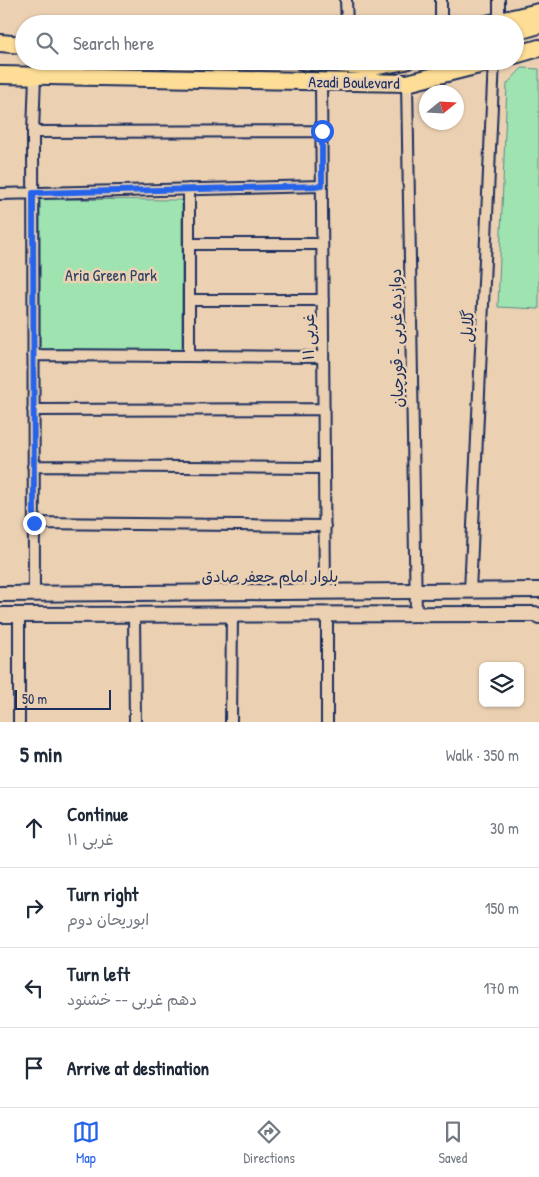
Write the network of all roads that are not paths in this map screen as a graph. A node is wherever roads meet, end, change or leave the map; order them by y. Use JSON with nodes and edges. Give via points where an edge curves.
{"nodes":[{"id":1,"x":346,"y":0,"type":"edge"},
{"id":2,"x":441,"y":0,"type":"edge"},
{"id":3,"x":499,"y":0,"type":"edge"},
{"id":4,"x":539,"y":12,"type":"edge"},
{"id":5,"x":347,"y":15,"type":"edge"},
{"id":6,"x":442,"y":15,"type":"edge"},
{"id":7,"x":495,"y":15,"type":"edge"},
{"id":8,"x":524,"y":15,"type":"edge"},
{"id":9,"x":539,"y":25,"type":"edge"},
{"id":10,"x":524,"y":29,"type":"edge"},
{"id":11,"x":0,"y":43,"type":"edge"},
{"id":12,"x":15,"y":44,"type":"edge"},
{"id":13,"x":537,"y":50,"type":"edge"},
{"id":14,"x":524,"y":53,"type":"edge"},
{"id":15,"x":458,"y":70,"type":"edge"},
{"id":16,"x":494,"y":70,"type":"edge"},
{"id":17,"x":0,"y":75,"type":"edge"},
{"id":18,"x":35,"y":76,"type":"junction"},
{"id":19,"x":321,"y":82,"type":"junction"},
{"id":20,"x":407,"y":83,"type":"junction"},
{"id":21,"x":322,"y":131,"type":"junction"},
{"id":22,"x":33,"y":132,"type":"junction"},
{"id":23,"x":322,"y":186,"type":"junction"},
{"id":24,"x":190,"y":189,"type":"junction"},
{"id":25,"x":33,"y":193,"type":"junction"},
{"id":26,"x":0,"y":194,"type":"edge"},
{"id":27,"x":189,"y":244,"type":"junction"},
{"id":28,"x":322,"y":244,"type":"junction"},
{"id":29,"x":189,"y":300,"type":"junction"},
{"id":30,"x":323,"y":300,"type":"junction"},
{"id":31,"x":33,"y":355,"type":"junction"},
{"id":32,"x":189,"y":356,"type":"junction"},
{"id":33,"x":323,"y":357,"type":"junction"},
{"id":34,"x":324,"y":409,"type":"junction"},
{"id":35,"x":33,"y":410,"type":"junction"},
{"id":36,"x":34,"y":466,"type":"junction"},
{"id":37,"x":324,"y":468,"type":"junction"},
{"id":38,"x":34,"y":523,"type":"junction"},
{"id":39,"x":325,"y":526,"type":"junction"},
{"id":40,"x":539,"y":590,"type":"edge"},
{"id":41,"x":415,"y":592,"type":"junction"},
{"id":42,"x":470,"y":592,"type":"junction"},
{"id":43,"x":325,"y":593,"type":"junction"},
{"id":44,"x":0,"y":594,"type":"edge"},
{"id":45,"x":34,"y":594,"type":"junction"},
{"id":46,"x":416,"y":613,"type":"junction"},
{"id":47,"x":327,"y":614,"type":"junction"},
{"id":48,"x":0,"y":615,"type":"edge"},
{"id":49,"x":19,"y":615,"type":"junction"},
{"id":50,"x":134,"y":615,"type":"junction"},
{"id":51,"x":232,"y":615,"type":"junction"},
{"id":52,"x":537,"y":615,"type":"edge"},
{"id":53,"x":18,"y":722,"type":"edge"},
{"id":54,"x":135,"y":722,"type":"edge"},
{"id":55,"x":231,"y":722,"type":"edge"},
{"id":56,"x":327,"y":722,"type":"edge"}],
"edges":[{"from":1,"to":5,"type":"street"},
{"from":2,"to":6,"type":"street"},
{"from":3,"to":7,"type":"street"},
{"from":4,"to":8,"type":"main road"},
{"from":9,"to":10,"type":"main road"},
{"from":11,"to":12,"type":"main road"},
{"from":13,"to":14,"type":"main road"},
{"from":15,"to":20,"type":"main road","name":"Azadi Boulevard"},
{"from":16,"to":42,"type":"street","name":"گلایل"},
{"from":17,"to":18,"type":"main road","name":"Azadi Boulevard"},
{"from":18,"to":19,"type":"main road","name":"Azadi Boulevard"},
{"from":18,"to":22,"type":"street"},
{"from":19,"to":20,"type":"main road","name":"Azadi Boulevard"},
{"from":19,"to":21,"type":"street","name":"۱۱ غربی"},
{"from":20,"to":41,"type":"street","name":"دوازده غربی - قورچیان"},
{"from":21,"to":22,"type":"street"},
{"from":21,"to":23,"type":"street","name":"۱۱ غربی"},
{"from":22,"to":25,"type":"street"},
{"from":23,"to":24,"type":"street"},
{"from":23,"to":28,"type":"street","name":"۱۱ غربی"},
{"from":24,"to":25,"type":"street"},
{"from":24,"to":27,"type":"street"},
{"from":25,"to":26,"type":"street"},
{"from":25,"to":31,"type":"street"},
{"from":27,"to":28,"type":"street"},
{"from":27,"to":29,"type":"street"},
{"from":28,"to":30,"type":"street","name":"۱۱ غربی"},
{"from":29,"to":30,"type":"street"},
{"from":29,"to":32,"type":"street"},
{"from":30,"to":33,"type":"street","name":"۱۱ غربی"},
{"from":31,"to":32,"type":"street"},
{"from":31,"to":35,"type":"street"},
{"from":32,"to":33,"type":"street"},
{"from":33,"to":34,"type":"street","name":"۱۱ غربی"},
{"from":34,"to":35,"type":"street"},
{"from":34,"to":37,"type":"street","name":"۱۱ غربی"},
{"from":35,"to":36,"type":"street"},
{"from":36,"to":37,"type":"street"},
{"from":36,"to":38,"type":"street"},
{"from":37,"to":39,"type":"street","name":"۱۱ غربی"},
{"from":38,"to":39,"type":"street"},
{"from":38,"to":45,"type":"street"},
{"from":39,"to":43,"type":"street","name":"۱۱ غربی"},
{"from":40,"to":42,"type":"main road","name":"بلوار امام جعفر صادق"},
{"from":41,"to":42,"type":"main road","name":"بلوار امام جعفر صادق"},
{"from":41,"to":43,"type":"main road","name":"بلوار امام جعفر صادق"},
{"from":41,"to":46,"type":"street","name":"دوازده غربی - قورچیان"},
{"from":43,"to":45,"type":"main road","name":"بلوار امام جعفر صادق"},
{"from":44,"to":45,"type":"main road","name":"بلوار امام جعفر صادق"},
{"from":45,"to":49,"type":"main road"},
{"from":46,"to":47,"type":"main road"},
{"from":46,"to":52,"type":"main road"},
{"from":47,"to":51,"type":"main road"},
{"from":47,"to":56,"type":"street"},
{"from":48,"to":49,"type":"main road"},
{"from":49,"to":50,"type":"main road"},
{"from":49,"to":53,"type":"street"},
{"from":50,"to":51,"type":"main road"},
{"from":50,"to":54,"type":"street"},
{"from":51,"to":55,"type":"street"}]}
